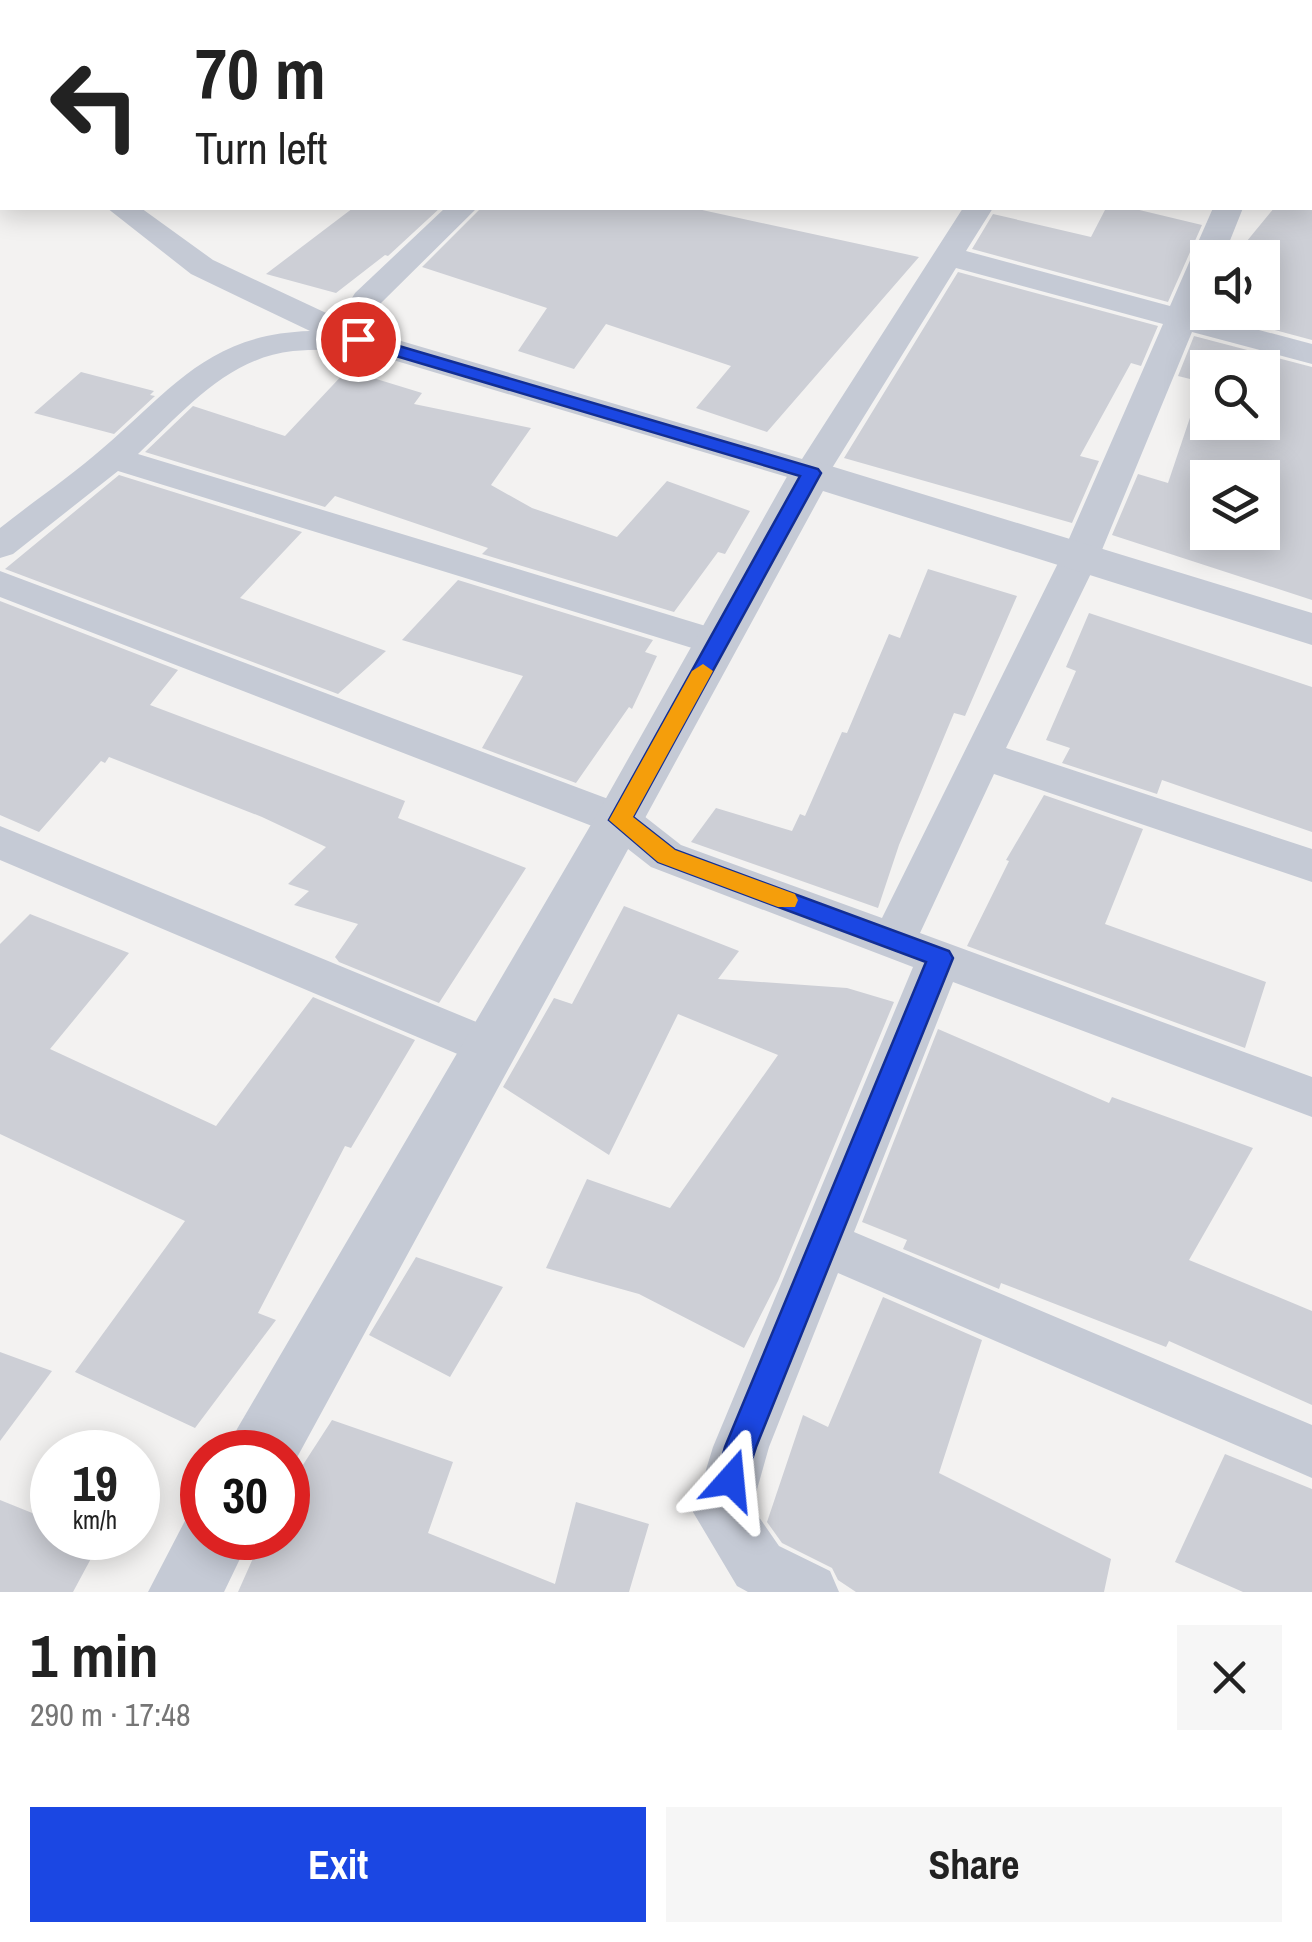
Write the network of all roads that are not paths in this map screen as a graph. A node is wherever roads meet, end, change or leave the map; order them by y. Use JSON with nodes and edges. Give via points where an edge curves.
{"nodes":[{"id":1,"x":125,"y":210,"type":"edge"},
{"id":2,"x":460,"y":210,"type":"edge"},
{"id":3,"x":977,"y":210,"type":"edge"},
{"id":4,"x":1227,"y":210,"type":"edge"},
{"id":5,"x":948,"y":256,"type":"junction"},
{"id":6,"x":1178,"y":318,"type":"junction"},
{"id":7,"x":358,"y":339,"type":"junction"},
{"id":8,"x":1312,"y":354,"type":"edge"},
{"id":9,"x":113,"y":458,"type":"junction"},
{"id":10,"x":812,"y":473,"type":"junction"},
{"id":11,"x":0,"y":546,"type":"edge"},
{"id":12,"x":1080,"y":556,"type":"junction"},
{"id":13,"x":0,"y":583,"type":"edge"},
{"id":14,"x":1312,"y":629,"type":"edge"},
{"id":15,"x":718,"y":643,"type":"junction"},
{"id":16,"x":982,"y":755,"type":"junction"},
{"id":17,"x":620,"y":820,"type":"junction"},
{"id":18,"x":0,"y":842,"type":"edge"},
{"id":19,"x":1312,"y":866,"type":"edge"},
{"id":20,"x":917,"y":949,"type":"junction"},
{"id":21,"x":491,"y":1048,"type":"junction"},
{"id":22,"x":1312,"y":1097,"type":"edge"},
{"id":23,"x":824,"y":1243,"type":"junction"},
{"id":24,"x":274,"y":1430,"type":"edge"},
{"id":25,"x":1312,"y":1452,"type":"edge"},
{"id":26,"x":202,"y":1560,"type":"edge"},
{"id":27,"x":185,"y":1592,"type":"edge"},
{"id":28,"x":809,"y":1592,"type":"edge"}],
"edges":[{"from":1,"to":7,"type":"street","via":[[202,267]]},
{"from":2,"to":7,"type":"street","via":[[366,300],[355,318]]},
{"from":3,"to":5,"type":"street"},
{"from":4,"to":6,"type":"street"},
{"from":5,"to":6,"type":"street"},
{"from":5,"to":10,"type":"street"},
{"from":6,"to":8,"type":"street"},
{"from":6,"to":12,"type":"street"},
{"from":7,"to":9,"type":"street","via":[[290,342],[211,368]]},
{"from":7,"to":10,"type":"street"},
{"from":9,"to":11,"type":"street"},
{"from":9,"to":15,"type":"street"},
{"from":10,"to":12,"type":"street"},
{"from":10,"to":15,"type":"street"},
{"from":12,"to":14,"type":"street"},
{"from":12,"to":16,"type":"street"},
{"from":13,"to":17,"type":"street"},
{"from":15,"to":17,"type":"street"},
{"from":16,"to":19,"type":"street"},
{"from":16,"to":20,"type":"street"},
{"from":17,"to":20,"type":"street","via":[[666,856]]},
{"from":17,"to":21,"type":"street"},
{"from":18,"to":21,"type":"street"},
{"from":20,"to":22,"type":"street"},
{"from":20,"to":23,"type":"street"},
{"from":21,"to":24,"type":"street"},
{"from":23,"to":25,"type":"street"},
{"from":23,"to":28,"type":"street","via":[[740,1447],[722,1512],[758,1566]]},
{"from":26,"to":27,"type":"street"}]}
